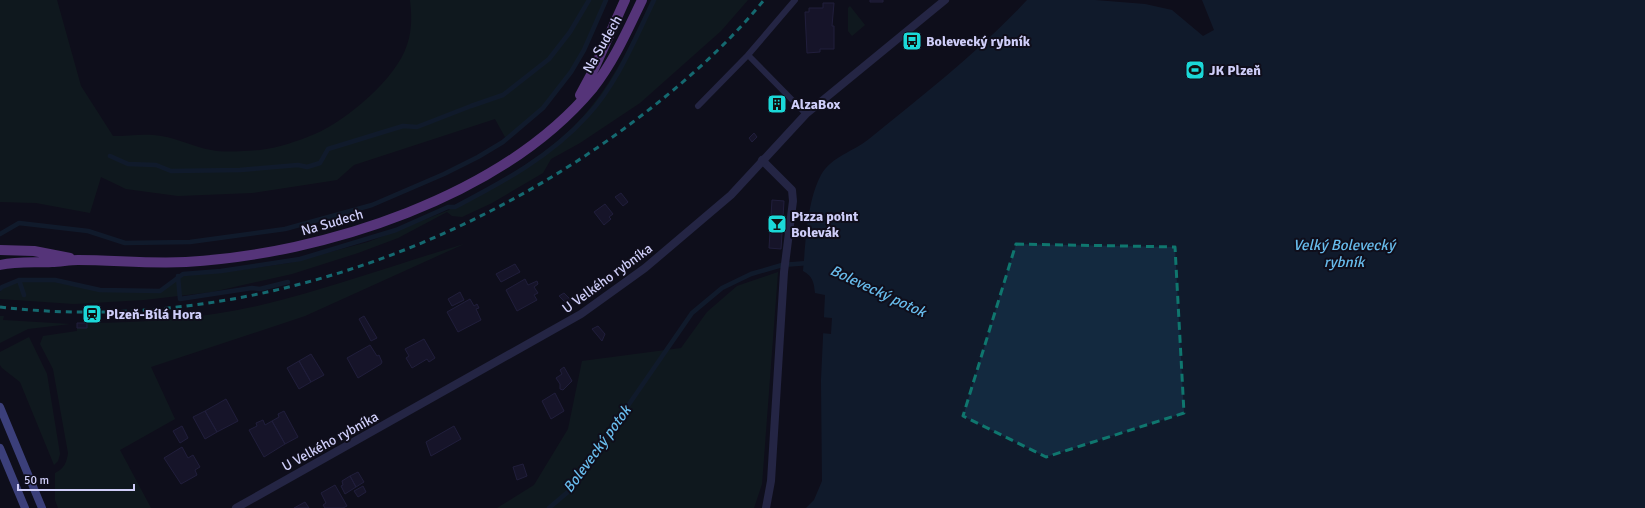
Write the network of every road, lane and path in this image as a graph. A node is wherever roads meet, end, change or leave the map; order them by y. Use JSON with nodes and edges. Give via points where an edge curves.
{"nodes":[{"id":1,"x":625,"y":0,"type":"edge"},
{"id":2,"x":642,"y":0,"type":"edge"},
{"id":3,"x":795,"y":0,"type":"edge"},
{"id":4,"x":944,"y":0,"type":"edge"},
{"id":5,"x":748,"y":55,"type":"junction"},
{"id":6,"x":698,"y":106,"type":"dead end"},
{"id":7,"x":806,"y":114,"type":"junction"},
{"id":8,"x":566,"y":115,"type":"junction"},
{"id":9,"x":762,"y":160,"type":"junction"},
{"id":10,"x":0,"y":250,"type":"edge"},
{"id":11,"x":76,"y":260,"type":"junction"},
{"id":12,"x":0,"y":265,"type":"edge"},
{"id":13,"x":0,"y":407,"type":"edge"},
{"id":14,"x":0,"y":448,"type":"edge"},
{"id":15,"x":25,"y":508,"type":"edge"},
{"id":16,"x":42,"y":508,"type":"edge"},
{"id":17,"x":236,"y":508,"type":"edge"},
{"id":18,"x":766,"y":508,"type":"edge"}],
"edges":[{"from":1,"to":8,"type":"main road","name":"Na Sudech","via":[[588,80]]},
{"from":2,"to":8,"type":"main road","name":"Na Sudech","via":[[613,59],[593,87]]},
{"from":3,"to":5,"type":"lane"},
{"from":4,"to":7,"type":"street","name":"U Velkého rybníka"},
{"from":5,"to":6,"type":"lane"},
{"from":5,"to":7,"type":"lane"},
{"from":7,"to":9,"type":"street","name":"U Velkého rybníka"},
{"from":8,"to":11,"type":"main road","name":"Na Sudech","via":[[530,147],[443,197],[340,236],[273,252],[215,260],[155,263]]},
{"from":9,"to":17,"type":"street","name":"U Velkého rybníka","via":[[731,195],[682,238],[582,314]]},
{"from":9,"to":18,"type":"street","via":[[792,190],[793,201],[785,251],[771,481]]},
{"from":10,"to":11,"type":"main road","name":"Na Sudech","via":[[34,251]]},
{"from":11,"to":12,"type":"main road","name":"Na Sudech"},
{"from":13,"to":16,"type":"main road"},
{"from":14,"to":15,"type":"main road"}]}
